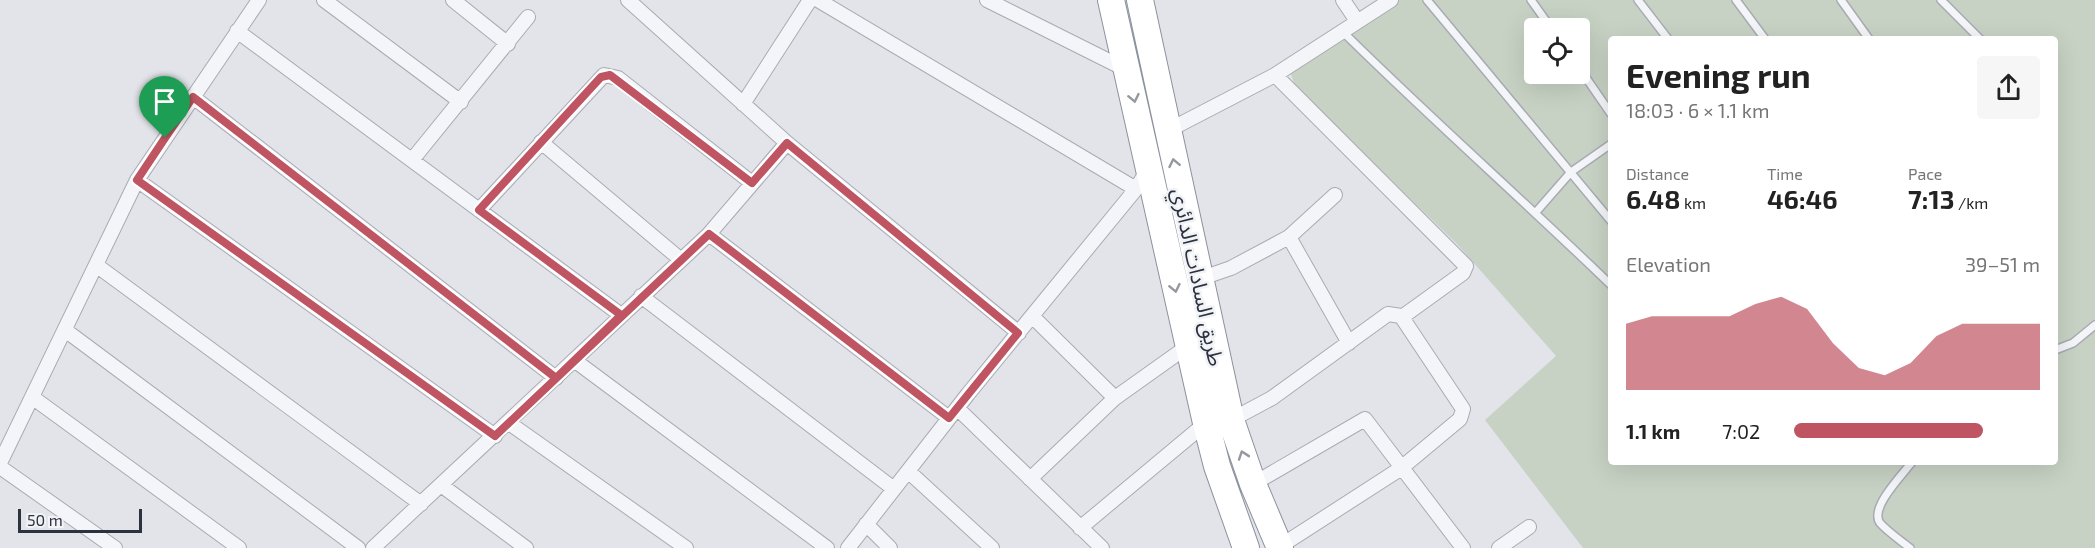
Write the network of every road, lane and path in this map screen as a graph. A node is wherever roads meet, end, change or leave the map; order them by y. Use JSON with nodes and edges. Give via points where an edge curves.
{"nodes":[{"id":1,"x":259,"y":0,"type":"edge"},
{"id":2,"x":324,"y":0,"type":"edge"},
{"id":3,"x":453,"y":0,"type":"edge"},
{"id":4,"x":810,"y":0,"type":"edge"},
{"id":5,"x":818,"y":0,"type":"edge"},
{"id":6,"x":987,"y":0,"type":"edge"},
{"id":7,"x":1111,"y":0,"type":"edge"},
{"id":8,"x":1140,"y":0,"type":"edge"},
{"id":9,"x":1343,"y":0,"type":"edge"},
{"id":10,"x":1391,"y":0,"type":"edge"},
{"id":11,"x":1427,"y":0,"type":"edge"},
{"id":12,"x":1531,"y":0,"type":"edge"},
{"id":13,"x":1638,"y":0,"type":"edge"},
{"id":14,"x":1736,"y":0,"type":"edge"},
{"id":15,"x":1841,"y":0,"type":"edge"},
{"id":16,"x":1941,"y":0,"type":"edge"},
{"id":17,"x":631,"y":1,"type":"edge"},
{"id":18,"x":528,"y":17,"type":"dead end"},
{"id":19,"x":1544,"y":18,"type":"edge"},
{"id":20,"x":1357,"y":21,"type":"junction"},
{"id":21,"x":237,"y":31,"type":"junction"},
{"id":22,"x":1342,"y":31,"type":"junction"},
{"id":23,"x":1666,"y":36,"type":"edge"},
{"id":24,"x":1763,"y":36,"type":"edge"},
{"id":25,"x":1867,"y":36,"type":"edge"},
{"id":26,"x":1977,"y":36,"type":"edge"},
{"id":27,"x":508,"y":44,"type":"junction"},
{"id":28,"x":1128,"y":70,"type":"junction"},
{"id":29,"x":1275,"y":75,"type":"junction"},
{"id":30,"x":1590,"y":84,"type":"edge"},
{"id":31,"x":193,"y":97,"type":"junction"},
{"id":32,"x":460,"y":102,"type":"junction"},
{"id":33,"x":743,"y":104,"type":"junction"},
{"id":34,"x":1608,"y":110,"type":"edge"},
{"id":35,"x":1167,"y":131,"type":"junction"},
{"id":36,"x":541,"y":142,"type":"junction"},
{"id":37,"x":787,"y":143,"type":"junction"},
{"id":38,"x":1608,"y":146,"type":"edge"},
{"id":39,"x":412,"y":160,"type":"junction"},
{"id":40,"x":1572,"y":172,"type":"junction"},
{"id":41,"x":1142,"y":178,"type":"junction"},
{"id":42,"x":137,"y":180,"type":"junction"},
{"id":43,"x":752,"y":183,"type":"junction"},
{"id":44,"x":1335,"y":195,"type":"dead end"},
{"id":45,"x":479,"y":210,"type":"junction"},
{"id":46,"x":1536,"y":212,"type":"junction"},
{"id":47,"x":1608,"y":217,"type":"edge"},
{"id":48,"x":709,"y":234,"type":"junction"},
{"id":49,"x":1289,"y":237,"type":"junction"},
{"id":50,"x":680,"y":259,"type":"junction"},
{"id":51,"x":96,"y":266,"type":"junction"},
{"id":52,"x":1198,"y":279,"type":"junction"},
{"id":53,"x":1608,"y":282,"type":"edge"},
{"id":54,"x":641,"y":296,"type":"junction"},
{"id":55,"x":621,"y":315,"type":"junction"},
{"id":56,"x":1032,"y":316,"type":"junction"},
{"id":57,"x":1402,"y":317,"type":"junction"},
{"id":58,"x":2095,"y":325,"type":"edge"},
{"id":59,"x":65,"y":330,"type":"junction"},
{"id":60,"x":1018,"y":333,"type":"junction"},
{"id":61,"x":1349,"y":343,"type":"junction"},
{"id":62,"x":1188,"y":346,"type":"junction"},
{"id":63,"x":2058,"y":349,"type":"edge"},
{"id":64,"x":574,"y":360,"type":"junction"},
{"id":65,"x":556,"y":378,"type":"junction"},
{"id":66,"x":32,"y":397,"type":"junction"},
{"id":67,"x":1115,"y":398,"type":"junction"},
{"id":68,"x":953,"y":413,"type":"junction"},
{"id":69,"x":1231,"y":420,"type":"junction"},
{"id":70,"x":509,"y":423,"type":"junction"},
{"id":71,"x":1206,"y":423,"type":"junction"},
{"id":72,"x":495,"y":436,"type":"junction"},
{"id":73,"x":0,"y":462,"type":"edge"},
{"id":74,"x":1910,"y":465,"type":"edge"},
{"id":75,"x":0,"y":467,"type":"edge"},
{"id":76,"x":1400,"y":469,"type":"junction"},
{"id":77,"x":908,"y":471,"type":"junction"},
{"id":78,"x":1030,"y":479,"type":"junction"},
{"id":79,"x":1253,"y":484,"type":"junction"},
{"id":80,"x":441,"y":485,"type":"junction"},
{"id":81,"x":894,"y":489,"type":"junction"},
{"id":82,"x":421,"y":504,"type":"junction"},
{"id":83,"x":866,"y":524,"type":"junction"},
{"id":84,"x":1529,"y":526,"type":"dead end"},
{"id":85,"x":1080,"y":528,"type":"junction"},
{"id":86,"x":376,"y":547,"type":"edge"},
{"id":87,"x":1280,"y":547,"type":"edge"},
{"id":88,"x":115,"y":548,"type":"edge"},
{"id":89,"x":239,"y":548,"type":"edge"},
{"id":90,"x":358,"y":548,"type":"edge"},
{"id":91,"x":525,"y":548,"type":"edge"},
{"id":92,"x":686,"y":548,"type":"edge"},
{"id":93,"x":827,"y":548,"type":"edge"},
{"id":94,"x":848,"y":548,"type":"edge"},
{"id":95,"x":890,"y":548,"type":"edge"},
{"id":96,"x":992,"y":548,"type":"edge"},
{"id":97,"x":1102,"y":548,"type":"edge"},
{"id":98,"x":1246,"y":548,"type":"edge"},
{"id":99,"x":1463,"y":548,"type":"edge"},
{"id":100,"x":1499,"y":548,"type":"edge"},
{"id":101,"x":1910,"y":548,"type":"edge"}],
"edges":[{"from":1,"to":21,"type":"street"},
{"from":2,"to":32,"type":"street"},
{"from":3,"to":27,"type":"street"},
{"from":4,"to":33,"type":"street"},
{"from":5,"to":41,"type":"street"},
{"from":6,"to":28,"type":"street"},
{"from":7,"to":28,"type":"highway","name":"طريق السادات الدائري"},
{"from":8,"to":35,"type":"highway","name":"طريق السادات الدائري"},
{"from":9,"to":20,"type":"street"},
{"from":10,"to":20,"type":"street"},
{"from":11,"to":40,"type":"lane"},
{"from":12,"to":19,"type":"lane"},
{"from":13,"to":23,"type":"lane"},
{"from":14,"to":24,"type":"lane"},
{"from":15,"to":25,"type":"lane"},
{"from":16,"to":26,"type":"lane"},
{"from":17,"to":33,"type":"street"},
{"from":18,"to":27,"type":"street"},
{"from":20,"to":22,"type":"street"},
{"from":21,"to":31,"type":"street"},
{"from":21,"to":39,"type":"street"},
{"from":22,"to":29,"type":"street"},
{"from":22,"to":46,"type":"lane","via":[[1428,116]]},
{"from":27,"to":32,"type":"street"},
{"from":28,"to":41,"type":"highway","name":"طريق السادات الدائري","one_way":true},
{"from":29,"to":35,"type":"street"},
{"from":29,"to":57,"type":"street","via":[[1466,266],[1463,273]]},
{"from":30,"to":34,"type":"lane"},
{"from":31,"to":42,"type":"street"},
{"from":31,"to":65,"type":"street"},
{"from":32,"to":39,"type":"street"},
{"from":33,"to":37,"type":"street"},
{"from":52,"to":35,"type":"highway","name":"طريق السادات الدائري","one_way":true},
{"from":36,"to":43,"type":"street","via":[[601,77],[610,75]]},
{"from":36,"to":45,"type":"street"},
{"from":36,"to":50,"type":"street"},
{"from":37,"to":43,"type":"street"},
{"from":37,"to":60,"type":"street"},
{"from":38,"to":40,"type":"lane"},
{"from":39,"to":45,"type":"street"},
{"from":40,"to":46,"type":"lane"},
{"from":40,"to":47,"type":"lane"},
{"from":41,"to":56,"type":"street"},
{"from":41,"to":62,"type":"highway","name":"طريق السادات الدائري","one_way":true},
{"from":42,"to":51,"type":"street"},
{"from":42,"to":72,"type":"street"},
{"from":43,"to":48,"type":"street"},
{"from":44,"to":49,"type":"street"},
{"from":45,"to":55,"type":"street"},
{"from":46,"to":53,"type":"lane"},
{"from":48,"to":50,"type":"street"},
{"from":48,"to":68,"type":"street"},
{"from":49,"to":52,"type":"street","via":[[1231,268]]},
{"from":49,"to":61,"type":"street"},
{"from":50,"to":54,"type":"street"},
{"from":51,"to":59,"type":"street"},
{"from":51,"to":82,"type":"street"},
{"from":52,"to":69,"type":"highway","name":"طريق السادات الدائري"},
{"from":54,"to":55,"type":"street"},
{"from":54,"to":81,"type":"street"},
{"from":55,"to":64,"type":"street"},
{"from":56,"to":60,"type":"street"},
{"from":56,"to":67,"type":"street"},
{"from":57,"to":61,"type":"street","via":[[1398,313],[1388,314]]},
{"from":57,"to":76,"type":"street","via":[[1464,413]]},
{"from":58,"to":63,"type":"lane","via":[[2073,343]]},
{"from":59,"to":66,"type":"street"},
{"from":59,"to":90,"type":"street"},
{"from":60,"to":68,"type":"street"},
{"from":61,"to":69,"type":"street","via":[[1272,398]]},
{"from":62,"to":67,"type":"street"},
{"from":62,"to":71,"type":"highway","name":"طريق السادات الدائري"},
{"from":64,"to":65,"type":"street"},
{"from":64,"to":93,"type":"street"},
{"from":65,"to":70,"type":"street"},
{"from":66,"to":73,"type":"street"},
{"from":66,"to":89,"type":"street"},
{"from":67,"to":78,"type":"street"},
{"from":68,"to":77,"type":"street"},
{"from":68,"to":78,"type":"street"},
{"from":79,"to":69,"type":"highway","name":"طريق السادات الدائري","one_way":true},
{"from":70,"to":72,"type":"street"},
{"from":70,"to":92,"type":"street"},
{"from":71,"to":85,"type":"street"},
{"from":71,"to":98,"type":"highway","name":"طريق السادات الدائري"},
{"from":72,"to":80,"type":"street"},
{"from":74,"to":101,"type":"lane","via":[[1877,511],[1880,523]]},
{"from":75,"to":88,"type":"street"},
{"from":76,"to":79,"type":"street","via":[[1365,419]]},
{"from":76,"to":87,"type":"street"},
{"from":76,"to":99,"type":"street"},
{"from":77,"to":81,"type":"street"},
{"from":77,"to":96,"type":"street"},
{"from":78,"to":85,"type":"street"},
{"from":79,"to":87,"type":"highway","name":"طريق السادات الدائري"},
{"from":80,"to":82,"type":"street"},
{"from":80,"to":91,"type":"street"},
{"from":81,"to":83,"type":"street"},
{"from":82,"to":86,"type":"street"},
{"from":83,"to":94,"type":"street"},
{"from":83,"to":95,"type":"street"},
{"from":84,"to":100,"type":"street"},
{"from":85,"to":97,"type":"street"}]}
